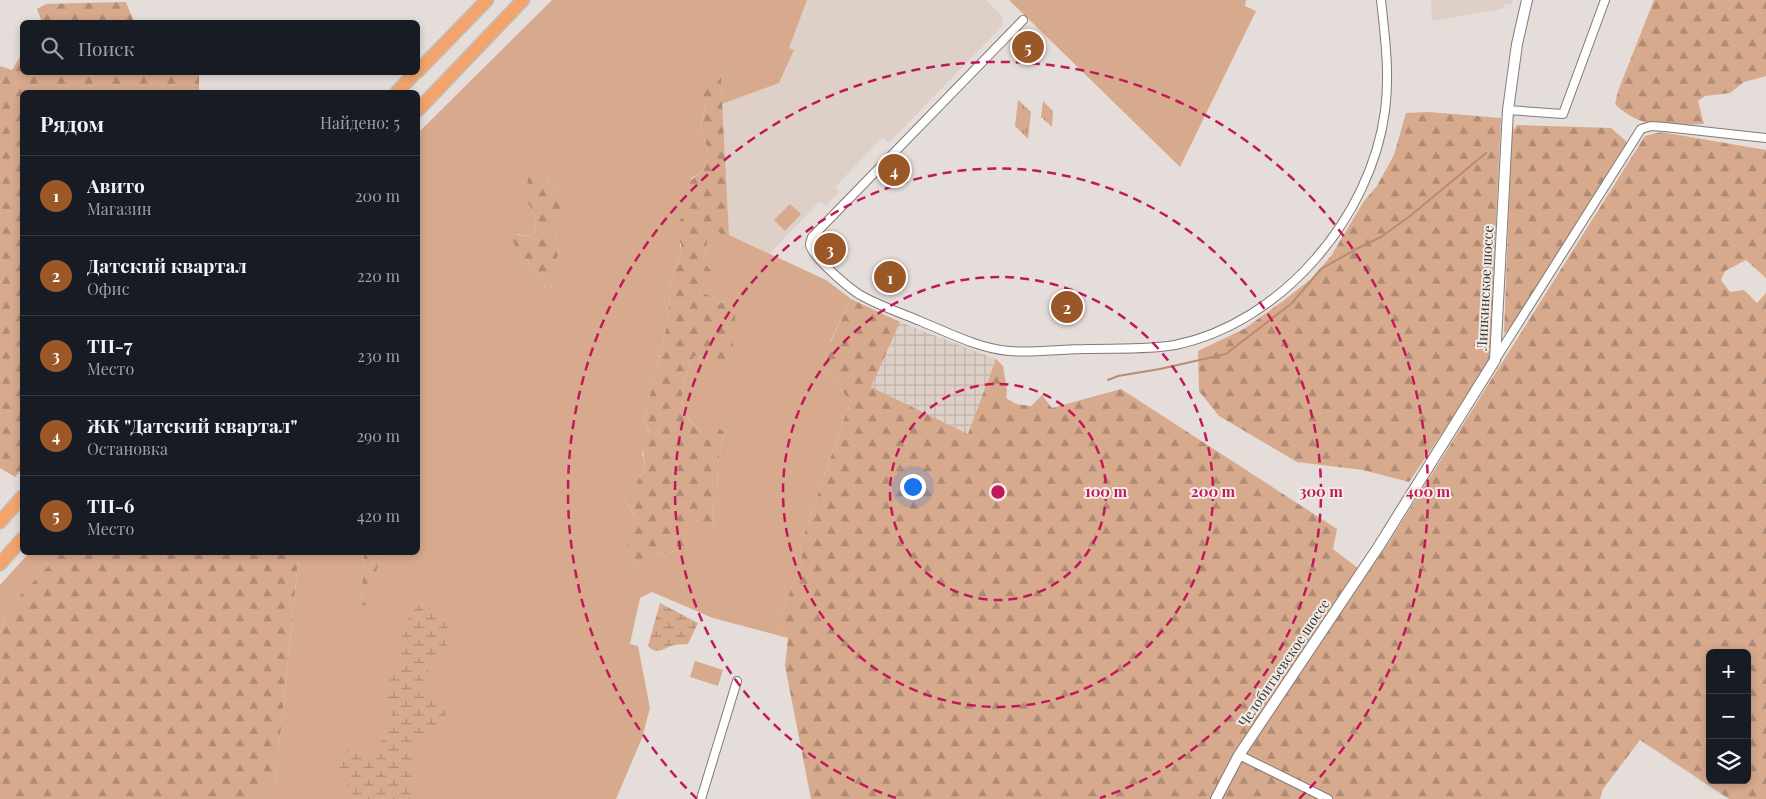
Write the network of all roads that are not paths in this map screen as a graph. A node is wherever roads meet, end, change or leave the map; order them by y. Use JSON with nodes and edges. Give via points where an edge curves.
{"nodes":[{"id":1,"x":487,"y":0,"type":"edge"},
{"id":2,"x":523,"y":0,"type":"edge"},
{"id":3,"x":1381,"y":0,"type":"edge"},
{"id":4,"x":1527,"y":0,"type":"edge"},
{"id":5,"x":1605,"y":0,"type":"edge"},
{"id":6,"x":1023,"y":20,"type":"dead end"},
{"id":7,"x":420,"y":69,"type":"edge"},
{"id":8,"x":414,"y":75,"type":"edge"},
{"id":9,"x":399,"y":90,"type":"edge"},
{"id":10,"x":420,"y":108,"type":"edge"},
{"id":11,"x":1508,"y":110,"type":"junction"},
{"id":12,"x":1766,"y":138,"type":"edge"},
{"id":13,"x":1495,"y":360,"type":"junction"},
{"id":14,"x":20,"y":499,"type":"edge"},
{"id":15,"x":0,"y":522,"type":"edge"},
{"id":16,"x":20,"y":541,"type":"edge"},
{"id":17,"x":1379,"y":546,"type":"joint"},
{"id":18,"x":0,"y":564,"type":"edge"},
{"id":19,"x":738,"y":681,"type":"dead end"},
{"id":20,"x":1239,"y":755,"type":"junction"},
{"id":21,"x":701,"y":799,"type":"edge"},
{"id":22,"x":1216,"y":799,"type":"edge"},
{"id":23,"x":1328,"y":799,"type":"edge"}],
"edges":[{"from":1,"to":7,"type":"highway"},
{"from":2,"to":10,"type":"highway"},
{"from":3,"to":6,"type":"street","via":[[1387,77],[1385,111],[1366,180],[1350,209],[1310,265],[1266,305],[1219,331],[1165,346],[1010,351],[980,346],[860,295],[840,280],[812,249],[812,237]]},
{"from":4,"to":11,"type":"street","name":"Липкинское шоссе"},
{"from":5,"to":11,"type":"street","via":[[1563,114]]},
{"from":8,"to":9,"type":"highway"},
{"from":11,"to":13,"type":"street","name":"Липкинское шоссе"},
{"from":12,"to":13,"type":"street","via":[[1665,127],[1641,129]]},
{"from":13,"to":17,"type":"street","name":"Липкинское шоссе"},
{"from":14,"to":15,"type":"highway"},
{"from":16,"to":18,"type":"highway"},
{"from":17,"to":20,"type":"street","name":"Челобитьевское шоссе"},
{"from":19,"to":21,"type":"street"},
{"from":20,"to":22,"type":"street","name":"Челобитьевское шоссе"},
{"from":20,"to":23,"type":"street"}]}
